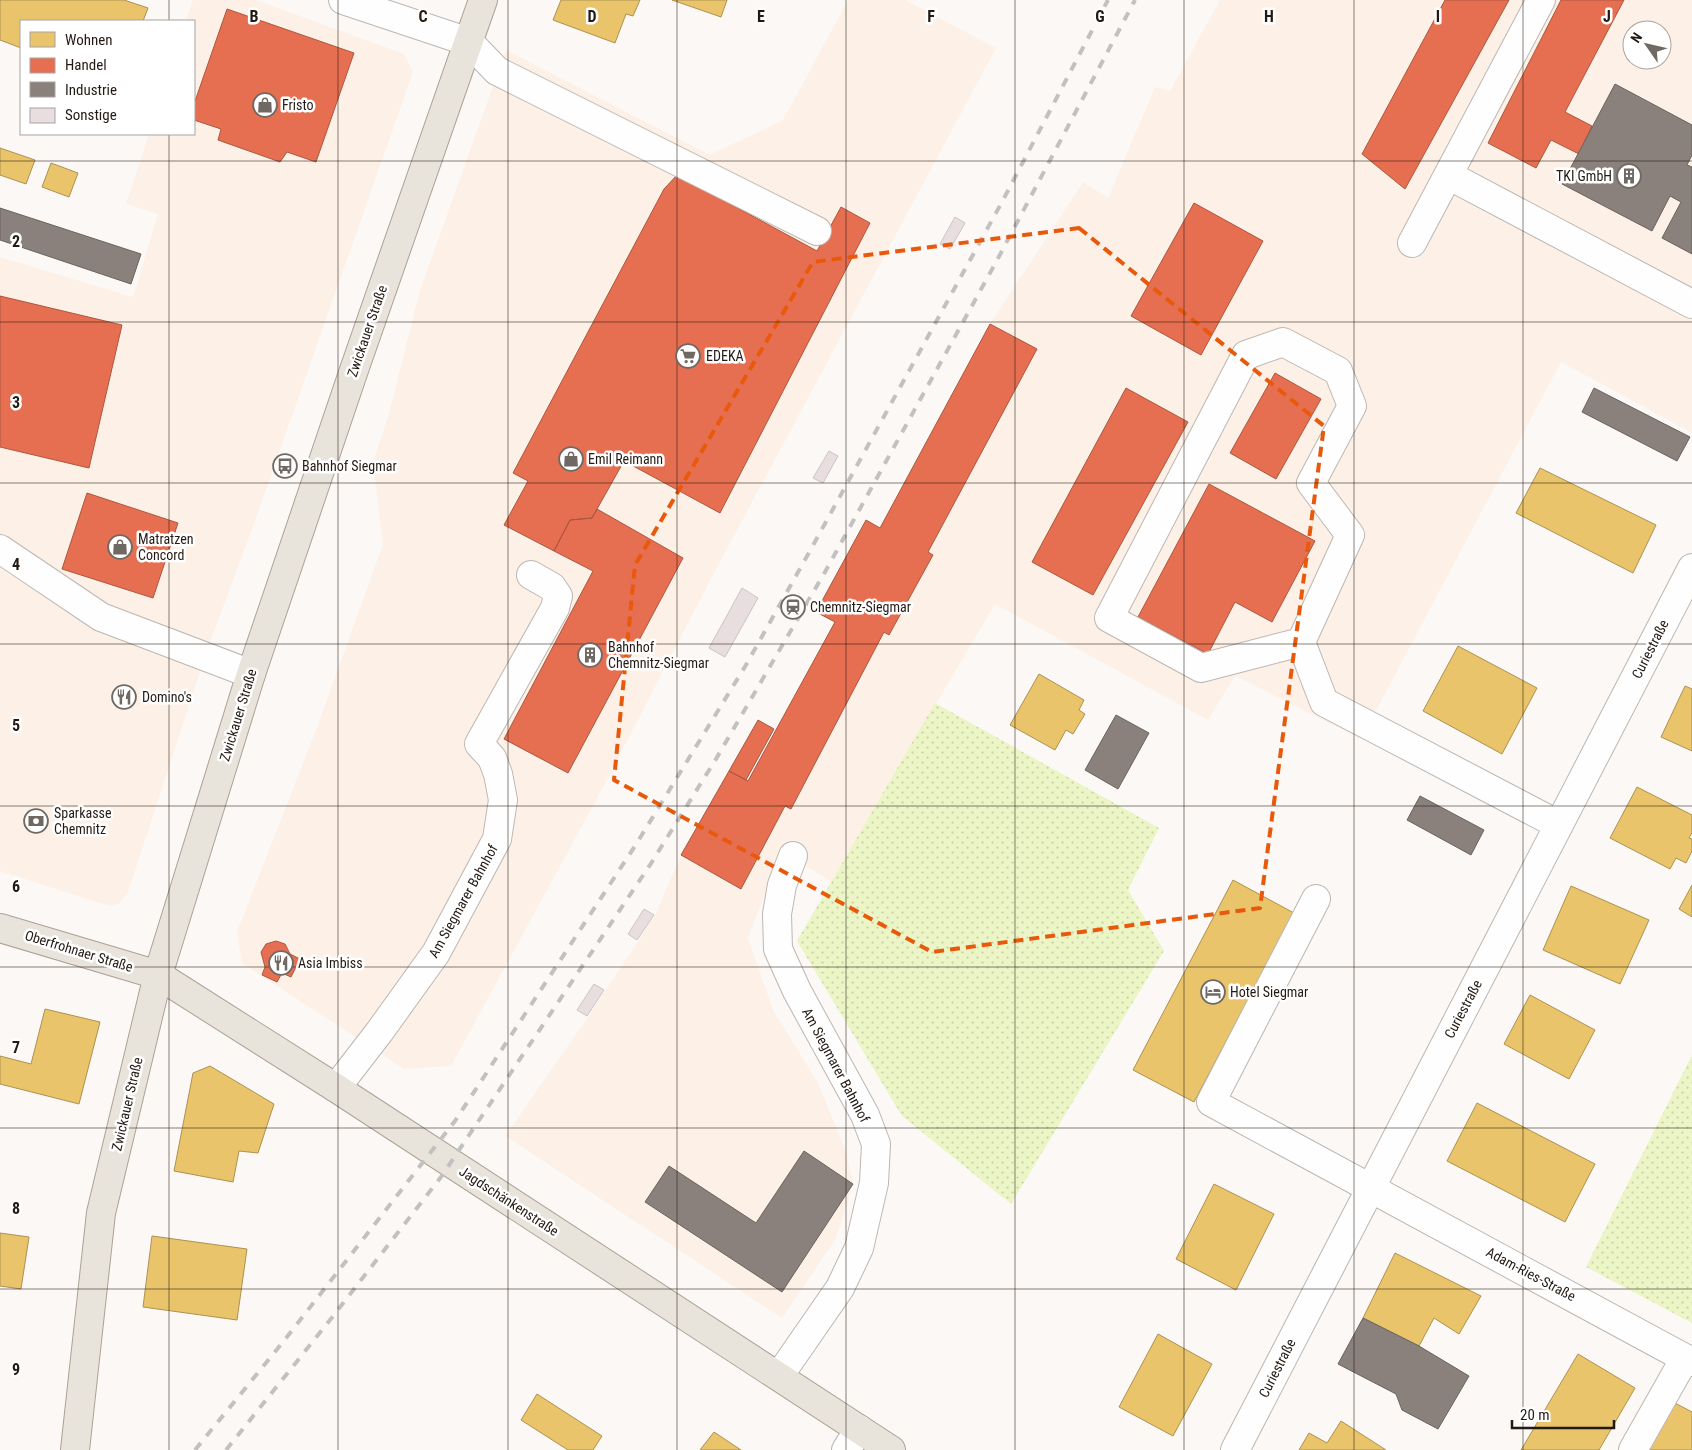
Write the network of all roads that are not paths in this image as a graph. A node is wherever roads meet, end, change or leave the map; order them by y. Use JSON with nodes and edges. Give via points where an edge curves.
{"nodes":[{"id":1,"x":343,"y":0,"type":"edge"},
{"id":2,"x":483,"y":0,"type":"edge"},
{"id":3,"x":1541,"y":0,"type":"edge"},
{"id":4,"x":469,"y":42,"type":"junction"},
{"id":5,"x":1448,"y":175,"type":"junction"},
{"id":6,"x":818,"y":231,"type":"dead end"},
{"id":7,"x":1412,"y":243,"type":"dead end"},
{"id":8,"x":1692,"y":304,"type":"edge"},
{"id":9,"x":0,"y":548,"type":"edge"},
{"id":10,"x":1692,"y":568,"type":"edge"},
{"id":11,"x":531,"y":575,"type":"dead end"},
{"id":12,"x":1301,"y":642,"type":"junction"},
{"id":13,"x":251,"y":674,"type":"junction"},
{"id":14,"x":1558,"y":825,"type":"junction"},
{"id":15,"x":793,"y":856,"type":"dead end"},
{"id":16,"x":1316,"y":899,"type":"dead end"},
{"id":17,"x":0,"y":928,"type":"edge"},
{"id":18,"x":158,"y":975,"type":"junction"},
{"id":19,"x":336,"y":1088,"type":"junction"},
{"id":20,"x":1370,"y":1187,"type":"junction"},
{"id":21,"x":1688,"y":1360,"type":"edge"},
{"id":22,"x":780,"y":1376,"type":"junction"},
{"id":23,"x":852,"y":1440,"type":"edge"},
{"id":24,"x":75,"y":1450,"type":"edge"},
{"id":25,"x":891,"y":1450,"type":"edge"},
{"id":26,"x":1235,"y":1450,"type":"edge"},
{"id":27,"x":1633,"y":1450,"type":"edge"}],
"edges":[{"from":1,"to":4,"type":"street"},
{"from":2,"to":4,"type":"main road","name":"Zwickauer Straße"},
{"from":3,"to":5,"type":"street"},
{"from":4,"to":6,"type":"street","via":[[497,71]]},
{"from":4,"to":13,"type":"main road","name":"Zwickauer Straße"},
{"from":5,"to":7,"type":"street"},
{"from":5,"to":8,"type":"street"},
{"from":9,"to":13,"type":"street","via":[[102,617]]},
{"from":10,"to":14,"type":"street","name":"Curiestraße"},
{"from":11,"to":19,"type":"street","name":"Am Siegmarer Bahnhof","via":[[552,587],[558,596],[555,608],[479,744],[492,758],[503,800],[497,839],[436,953]]},
{"from":12,"to":12,"type":"street","via":[[1201,668],[1109,618],[1246,355],[1283,342],[1338,371],[1352,406],[1311,483],[1350,535]]},
{"from":12,"to":14,"type":"street","via":[[1324,702]]},
{"from":13,"to":18,"type":"main road","name":"Zwickauer Straße"},
{"from":14,"to":20,"type":"street","name":"Curiestraße"},
{"from":15,"to":22,"type":"street","name":"Am Siegmarer Bahnhof","via":[[782,885],[777,914],[778,949],[797,992],[865,1115],[876,1144],[874,1183],[859,1248],[840,1288]]},
{"from":16,"to":20,"type":"street","name":"Adam-Ries-Straße","via":[[1211,1102]]},
{"from":17,"to":18,"type":"main road","name":"Oberfrohnaer Straße"},
{"from":18,"to":19,"type":"main road","name":"Jagdschänkenstraße"},
{"from":18,"to":24,"type":"main road","name":"Zwickauer Straße","via":[[101,1213]]},
{"from":19,"to":22,"type":"main road","name":"Jagdschänkenstraße"},
{"from":20,"to":21,"type":"street","name":"Adam-Ries-Straße"},
{"from":20,"to":26,"type":"street","name":"Curiestraße"},
{"from":21,"to":27,"type":"street"},
{"from":22,"to":23,"type":"main road","name":"Jagdschänkenstraße"},
{"from":23,"to":25,"type":"main road","name":"Jagdschänkenstraße"}]}
